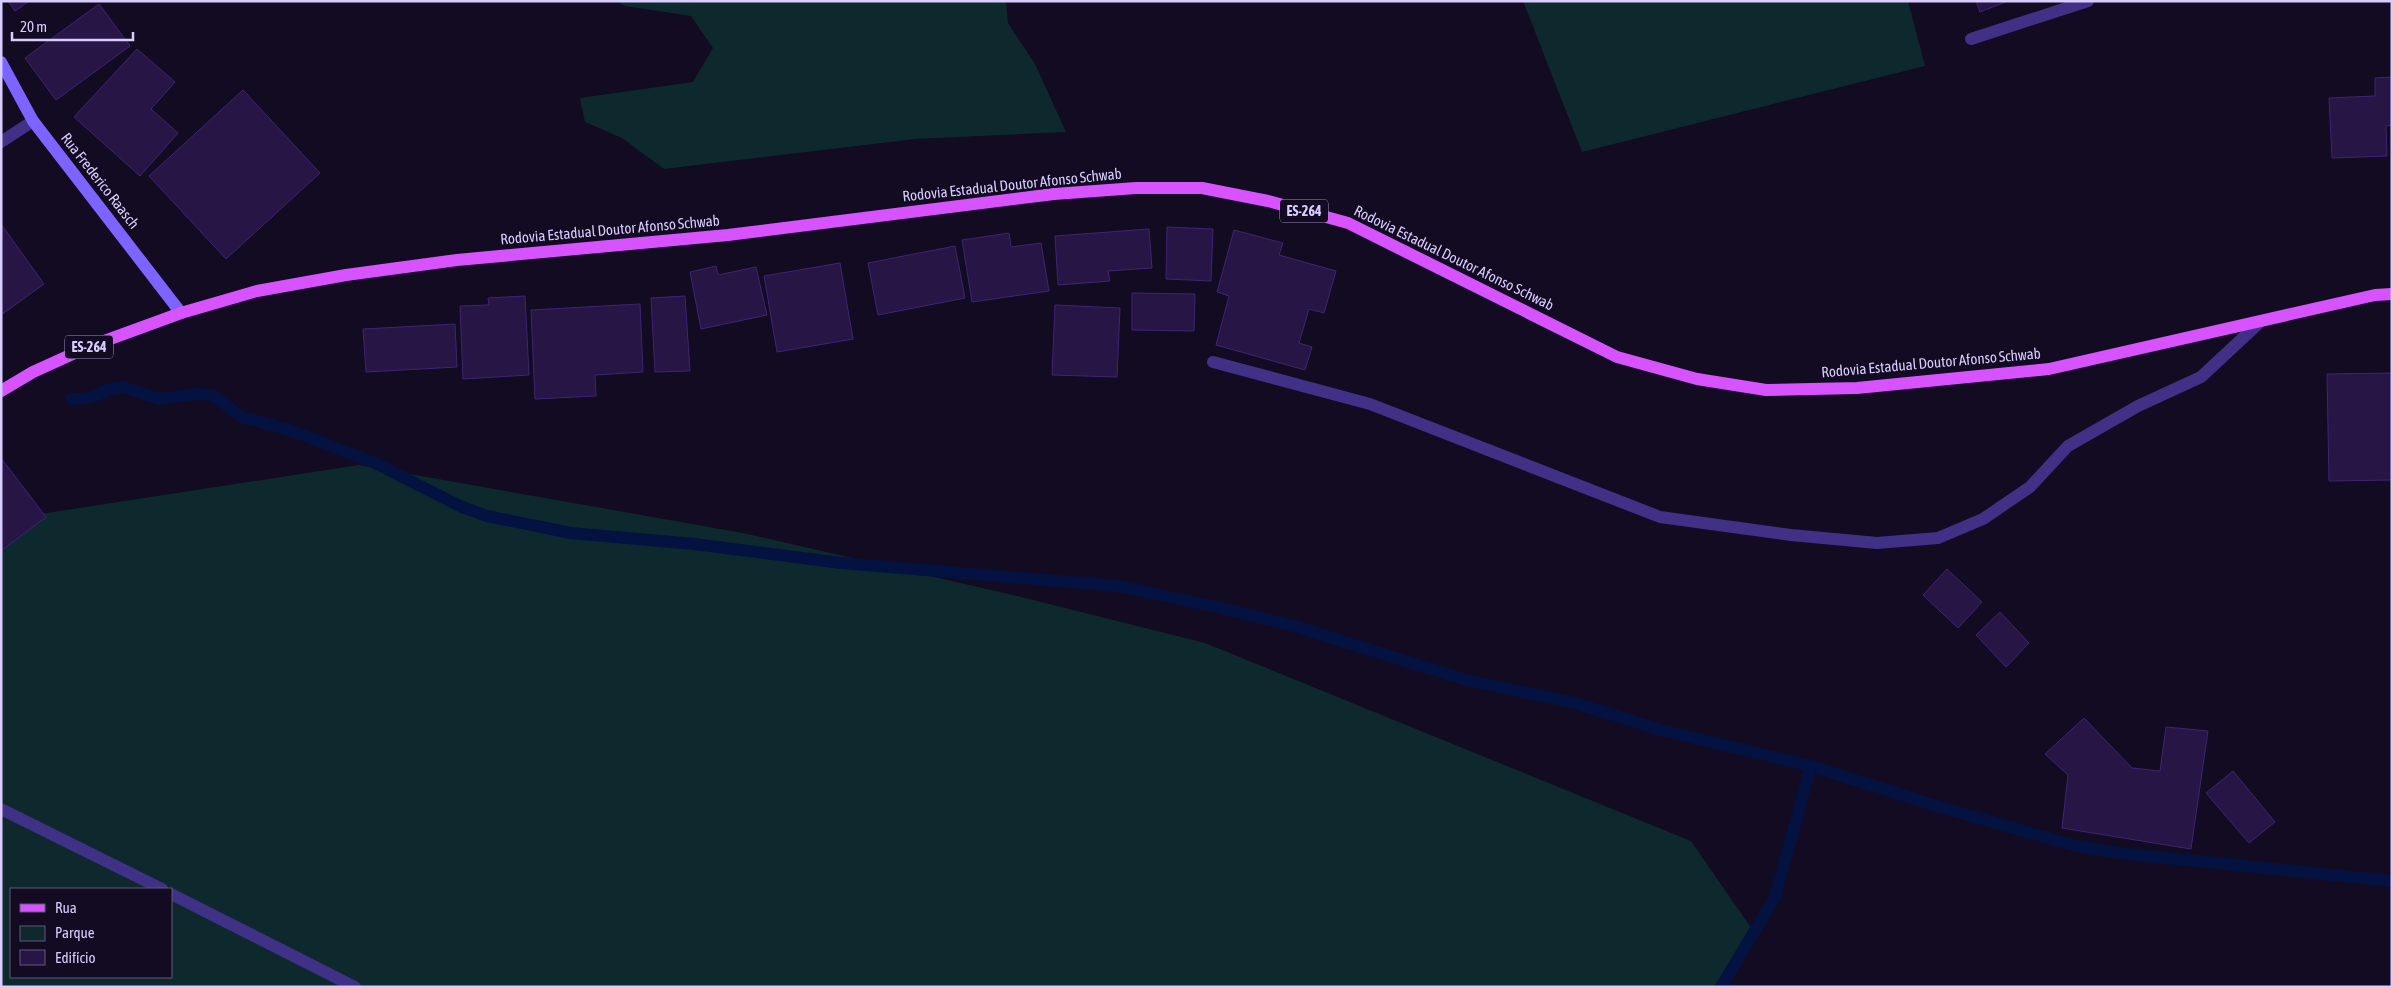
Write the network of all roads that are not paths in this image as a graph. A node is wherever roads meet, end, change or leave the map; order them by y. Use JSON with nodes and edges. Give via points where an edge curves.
{"nodes":[{"id":1,"x":2088,"y":1,"type":"edge"},
{"id":2,"x":1971,"y":39,"type":"dead end"},
{"id":3,"x":1,"y":62,"type":"edge"},
{"id":4,"x":33,"y":121,"type":"junction"},
{"id":5,"x":1,"y":142,"type":"edge"},
{"id":6,"x":2392,"y":294,"type":"edge"},
{"id":7,"x":181,"y":313,"type":"junction"},
{"id":8,"x":2260,"y":322,"type":"junction"},
{"id":9,"x":1213,"y":362,"type":"dead end"},
{"id":10,"x":1,"y":391,"type":"edge"},
{"id":11,"x":1,"y":809,"type":"edge"},
{"id":12,"x":160,"y":888,"type":"edge"},
{"id":13,"x":172,"y":895,"type":"edge"},
{"id":14,"x":355,"y":987,"type":"edge"}],
"edges":[{"from":1,"to":2,"type":"street"},
{"from":3,"to":4,"type":"street","name":"Rua Frederico Raasch"},
{"from":4,"to":5,"type":"street"},
{"from":4,"to":7,"type":"street","name":"Rua Frederico Raasch"},
{"from":6,"to":8,"type":"main road","name":"Rodovia Estadual Doutor Afonso Schwab","number":"ES-264","via":[[2375,295]]},
{"from":7,"to":8,"type":"main road","name":"Rodovia Estadual Doutor Afonso Schwab","number":"ES-264","via":[[257,291],[457,260],[728,235],[1054,194],[1136,188],[1202,188],[1268,201],[1348,223],[1617,357],[1697,379],[1766,390],[1857,388],[2049,369]]},
{"from":7,"to":10,"type":"main road","name":"Rodovia Estadual Doutor Afonso Schwab","number":"ES-264","via":[[88,347],[33,372]]},
{"from":8,"to":9,"type":"street","via":[[2201,376],[2138,406],[2068,446],[2030,487],[1983,519],[1938,538],[1877,544],[1660,517],[1370,404]]},
{"from":11,"to":12,"type":"street"},
{"from":13,"to":14,"type":"street"}]}
